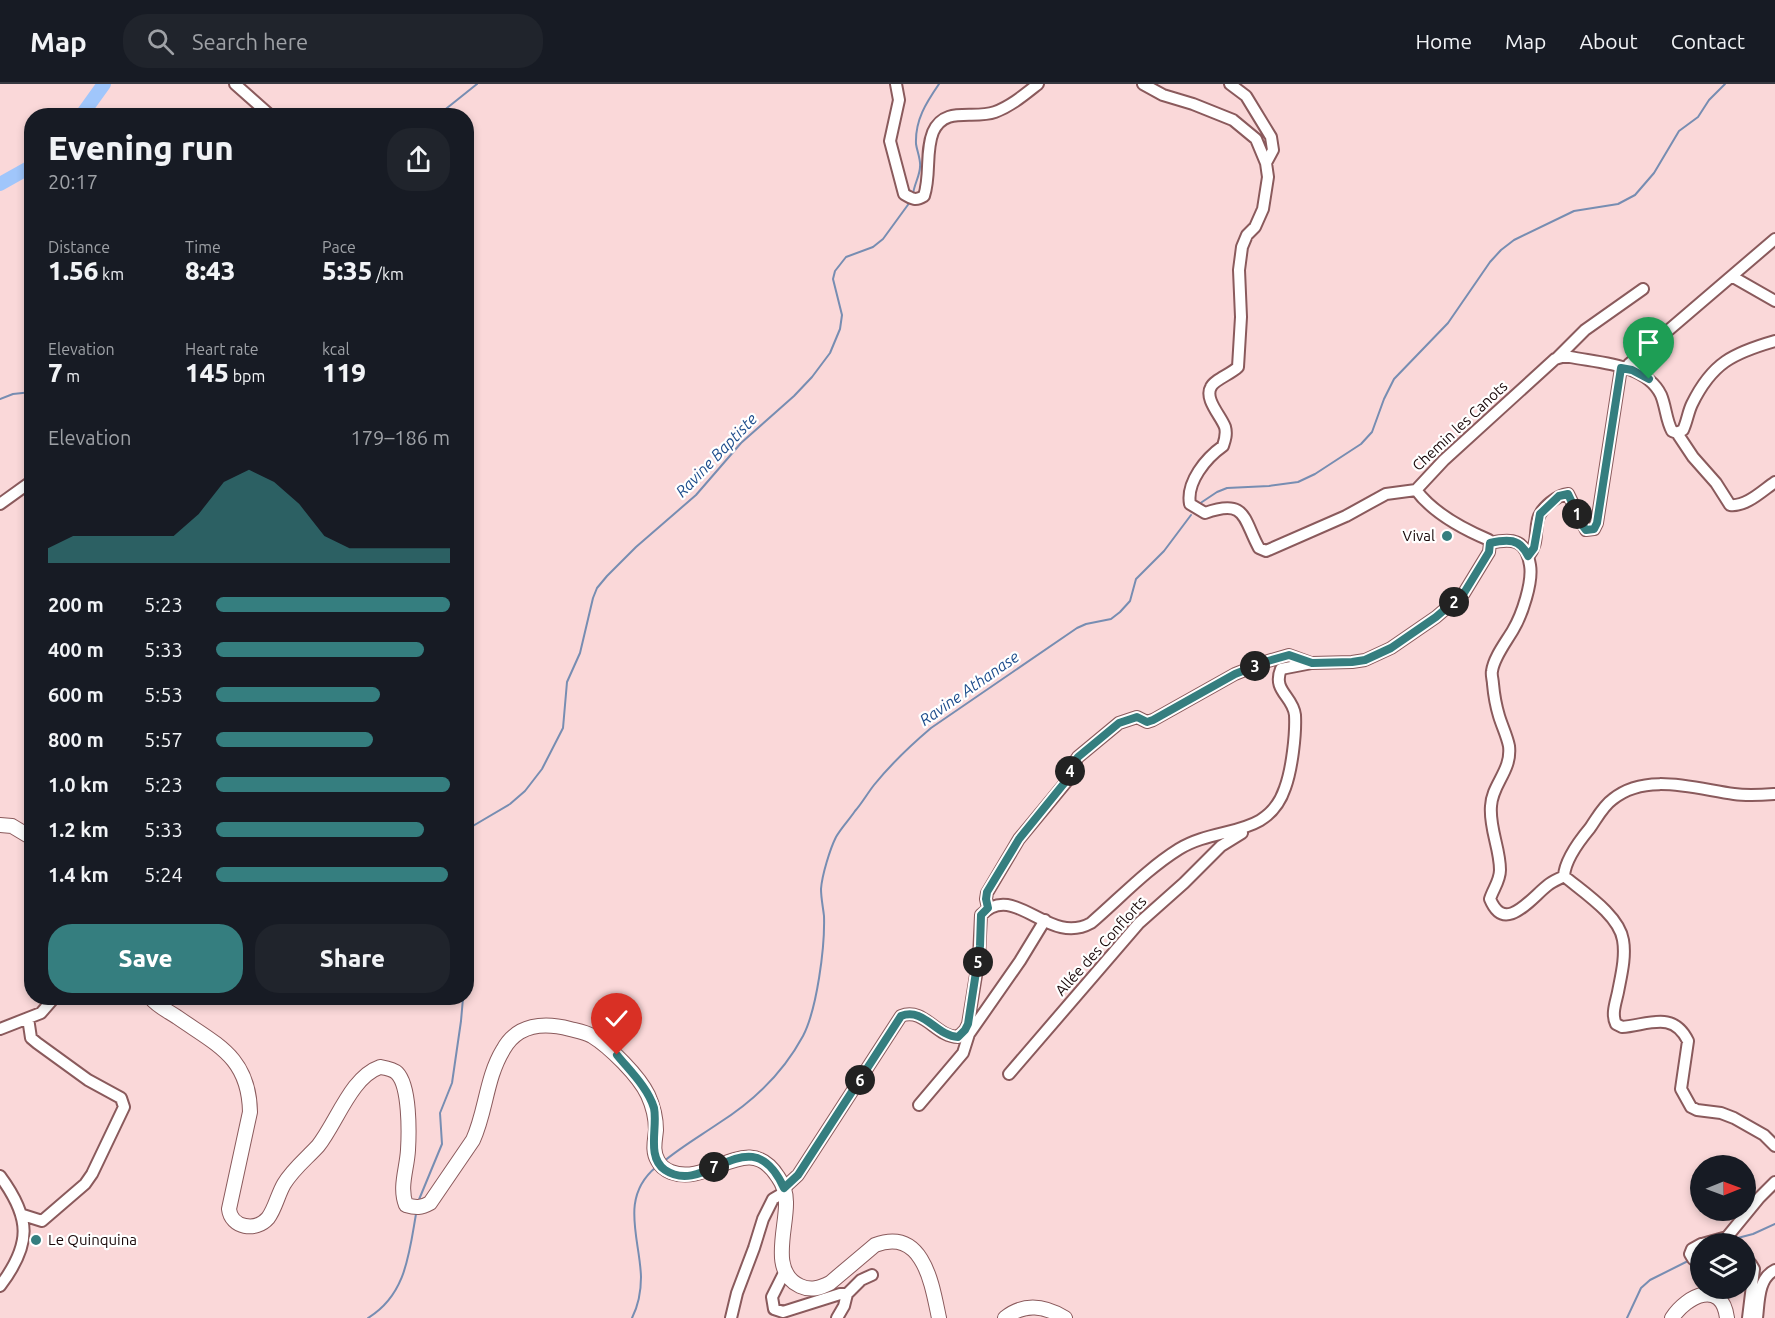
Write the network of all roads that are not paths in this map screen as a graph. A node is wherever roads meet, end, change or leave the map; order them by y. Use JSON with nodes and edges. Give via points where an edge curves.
{"nodes":[{"id":1,"x":235,"y":84,"type":"edge"},
{"id":2,"x":896,"y":84,"type":"edge"},
{"id":3,"x":1038,"y":84,"type":"edge"},
{"id":4,"x":1143,"y":84,"type":"edge"},
{"id":5,"x":1230,"y":84,"type":"edge"},
{"id":6,"x":262,"y":108,"type":"edge"},
{"id":7,"x":1266,"y":163,"type":"junction"},
{"id":8,"x":1775,"y":239,"type":"edge"},
{"id":9,"x":1732,"y":277,"type":"junction"},
{"id":10,"x":1644,"y":289,"type":"dead end"},
{"id":11,"x":1775,"y":302,"type":"edge"},
{"id":12,"x":1775,"y":341,"type":"edge"},
{"id":13,"x":1555,"y":359,"type":"junction"},
{"id":14,"x":1624,"y":368,"type":"junction"},
{"id":15,"x":1677,"y":433,"type":"junction"},
{"id":16,"x":1775,"y":482,"type":"edge"},
{"id":17,"x":24,"y":488,"type":"edge"},
{"id":18,"x":1416,"y":490,"type":"junction"},
{"id":19,"x":0,"y":504,"type":"edge"},
{"id":20,"x":1490,"y":543,"type":"junction"},
{"id":21,"x":1528,"y":556,"type":"junction"},
{"id":22,"x":1312,"y":663,"type":"junction"},
{"id":23,"x":1775,"y":794,"type":"edge"},
{"id":24,"x":0,"y":825,"type":"edge"},
{"id":25,"x":1252,"y":825,"type":"junction"},
{"id":26,"x":24,"y":833,"type":"edge"},
{"id":27,"x":1564,"y":876,"type":"junction"},
{"id":28,"x":988,"y":908,"type":"junction"},
{"id":29,"x":1045,"y":920,"type":"junction"},
{"id":30,"x":48,"y":1005,"type":"edge"},
{"id":31,"x":159,"y":1005,"type":"edge"},
{"id":32,"x":28,"y":1018,"type":"junction"},
{"id":33,"x":0,"y":1029,"type":"edge"},
{"id":34,"x":1009,"y":1074,"type":"dead end"},
{"id":35,"x":919,"y":1105,"type":"dead end"},
{"id":36,"x":1775,"y":1146,"type":"edge"},
{"id":37,"x":0,"y":1176,"type":"edge"},
{"id":38,"x":1775,"y":1182,"type":"edge"},
{"id":39,"x":785,"y":1190,"type":"junction"},
{"id":40,"x":23,"y":1215,"type":"junction"},
{"id":41,"x":1730,"y":1233,"type":"edge"},
{"id":42,"x":1775,"y":1270,"type":"edge"},
{"id":43,"x":785,"y":1271,"type":"junction"},
{"id":44,"x":872,"y":1275,"type":"dead end"},
{"id":45,"x":0,"y":1286,"type":"edge"},
{"id":46,"x":847,"y":1294,"type":"junction"},
{"id":47,"x":1750,"y":1299,"type":"edge"},
{"id":48,"x":731,"y":1318,"type":"edge"},
{"id":49,"x":837,"y":1318,"type":"edge"},
{"id":50,"x":939,"y":1318,"type":"edge"},
{"id":51,"x":1005,"y":1318,"type":"edge"},
{"id":52,"x":1065,"y":1318,"type":"edge"},
{"id":53,"x":1672,"y":1318,"type":"edge"},
{"id":54,"x":1727,"y":1318,"type":"edge"},
{"id":55,"x":1748,"y":1318,"type":"edge"},
{"id":56,"x":1757,"y":1318,"type":"edge"}],
"edges":[{"from":1,"to":6,"type":"street"},
{"from":2,"to":3,"type":"street","via":[[899,100],[890,141],[904,194],[919,200],[927,189],[931,138],[942,120],[952,115],[992,113],[1008,107]]},
{"from":4,"to":7,"type":"street","via":[[1233,120],[1256,139]]},
{"from":5,"to":7,"type":"street","via":[[1246,96],[1271,137],[1273,150]]},
{"from":7,"to":18,"type":"street","via":[[1263,209],[1242,247],[1238,368],[1209,390],[1226,434],[1223,446],[1192,486],[1190,504],[1205,513],[1223,508],[1240,512],[1259,548],[1266,550],[1346,516],[1386,494]]},
{"from":8,"to":9,"type":"street"},
{"from":9,"to":11,"type":"street"},
{"from":9,"to":14,"type":"street"},
{"from":10,"to":13,"type":"street","name":"Chemin les Canots","via":[[1585,330]]},
{"from":12,"to":15,"type":"street","via":[[1733,355],[1715,370],[1693,402],[1683,430]]},
{"from":13,"to":14,"type":"street","via":[[1570,357]]},
{"from":13,"to":18,"type":"street","name":"Chemin les Canots"},
{"from":14,"to":15,"type":"street","via":[[1656,386],[1670,427]]},
{"from":14,"to":21,"type":"street","via":[[1594,529],[1586,530],[1568,494],[1559,496],[1539,517],[1537,538]]},
{"from":15,"to":16,"type":"street","via":[[1730,505],[1748,501]]},
{"from":17,"to":19,"type":"street"},
{"from":18,"to":20,"type":"street","name":"Chemin les Canots","via":[[1447,518]]},
{"from":20,"to":21,"type":"street","via":[[1515,541]]},
{"from":20,"to":22,"type":"street","via":[[1489,552],[1464,593],[1415,632],[1365,660]]},
{"from":21,"to":27,"type":"street","via":[[1530,586],[1515,628],[1491,672],[1509,755],[1491,806],[1500,869],[1490,900],[1497,911],[1509,915]]},
{"from":22,"to":25,"type":"street","via":[[1281,669],[1277,678],[1295,715],[1291,759],[1286,787],[1276,808]]},
{"from":22,"to":28,"type":"street","via":[[1289,655],[1268,661],[1235,674],[1153,720],[1147,722],[1137,717],[1119,723],[1078,757],[1066,781],[1019,839],[987,892]]},
{"from":23,"to":27,"type":"street","via":[[1747,795],[1672,785],[1634,788],[1612,799],[1602,810],[1572,855]]},
{"from":24,"to":26,"type":"main road"},
{"from":25,"to":29,"type":"street","via":[[1180,849],[1083,927],[1061,928]]},
{"from":25,"to":34,"type":"street","name":"Allée des Conflorts","via":[[1221,846],[1138,923]]},
{"from":27,"to":36,"type":"street","via":[[1613,918],[1621,933],[1624,949],[1616,1024],[1622,1027],[1671,1022],[1688,1041],[1681,1089],[1691,1107],[1734,1118]]},
{"from":28,"to":29,"type":"street","via":[[995,904],[1015,906]]},
{"from":28,"to":39,"type":"street","via":[[981,915],[979,957],[965,1030],[958,1037],[950,1037],[918,1015],[901,1016]]},
{"from":29,"to":35,"type":"street","via":[[969,1034],[963,1053]]},
{"from":30,"to":32,"type":"street"},
{"from":31,"to":39,"type":"main road","via":[[227,1052],[245,1082],[249,1112],[229,1209],[237,1223],[245,1227],[268,1218],[289,1177],[318,1146],[354,1089],[380,1067],[397,1072],[406,1097],[408,1148],[403,1198],[406,1205],[414,1208],[430,1203],[473,1140],[502,1050],[513,1036],[536,1025],[584,1033],[617,1055],[647,1092],[655,1122],[657,1161],[664,1170],[692,1175],[754,1156],[772,1167]]},
{"from":32,"to":33,"type":"street"},
{"from":32,"to":40,"type":"street","via":[[31,1038],[88,1080],[121,1098],[124,1107],[85,1184],[42,1221]]},
{"from":37,"to":40,"type":"street"},
{"from":38,"to":41,"type":"street"},
{"from":39,"to":43,"type":"main road"},
{"from":39,"to":48,"type":"street","via":[[773,1199],[763,1219]]},
{"from":40,"to":45,"type":"street","via":[[23,1245]]},
{"from":42,"to":56,"type":"street","via":[[1762,1285]]},
{"from":43,"to":46,"type":"street","via":[[772,1296],[777,1312]]},
{"from":43,"to":50,"type":"main road","via":[[796,1284],[816,1289],[830,1283],[875,1245],[890,1242],[906,1246],[921,1258],[930,1274]]},
{"from":44,"to":46,"type":"street"},
{"from":46,"to":49,"type":"street"},
{"from":47,"to":55,"type":"street"},
{"from":51,"to":52,"type":"main road","via":[[1030,1306]]},
{"from":53,"to":54,"type":"main road","via":[[1691,1298],[1704,1294],[1724,1305]]}]}
